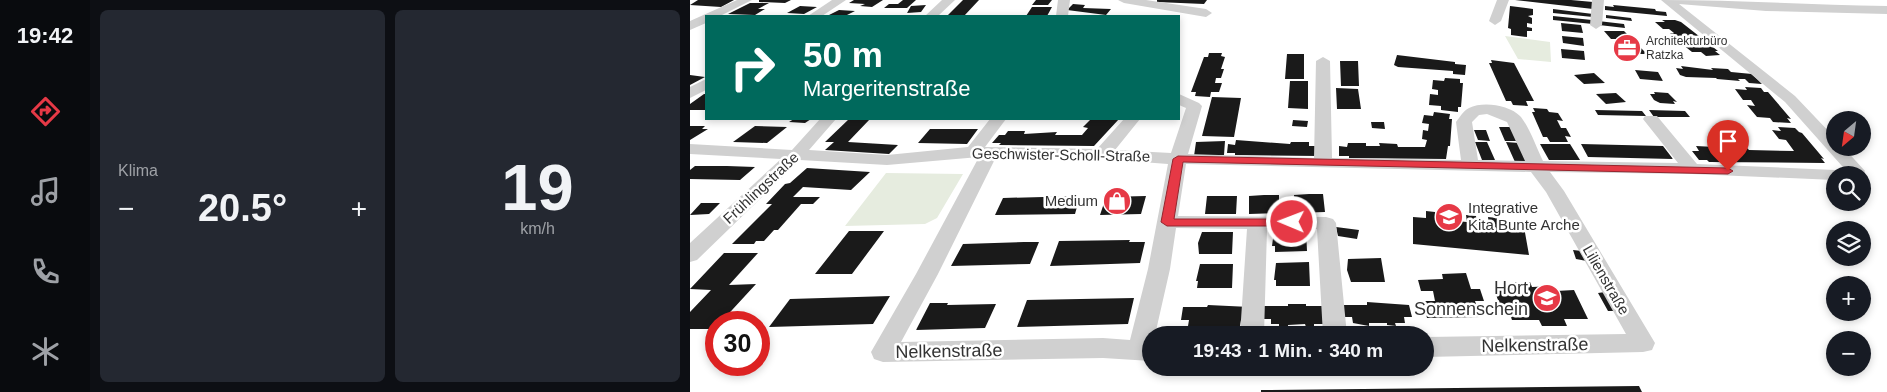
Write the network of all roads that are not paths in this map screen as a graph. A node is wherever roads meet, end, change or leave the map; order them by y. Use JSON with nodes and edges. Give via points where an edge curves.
{"nodes":[{"id":1,"x":746,"y":0,"type":"edge"},
{"id":2,"x":840,"y":0,"type":"edge"},
{"id":3,"x":949,"y":0,"type":"edge"},
{"id":4,"x":1064,"y":0,"type":"edge"},
{"id":5,"x":1124,"y":0,"type":"edge"},
{"id":6,"x":1503,"y":0,"type":"edge"},
{"id":7,"x":1598,"y":0,"type":"edge"},
{"id":8,"x":1668,"y":0,"type":"edge"},
{"id":9,"x":1887,"y":10,"type":"edge"},
{"id":10,"x":1206,"y":13,"type":"dead end"},
{"id":11,"x":713,"y":15,"type":"edge"},
{"id":12,"x":816,"y":15,"type":"edge"},
{"id":13,"x":932,"y":15,"type":"edge"},
{"id":14,"x":1062,"y":15,"type":"edge"},
{"id":15,"x":705,"y":18,"type":"edge"},
{"id":16,"x":1494,"y":21,"type":"dead end"},
{"id":17,"x":1596,"y":25,"type":"dead end"},
{"id":18,"x":690,"y":26,"type":"edge"},
{"id":19,"x":1323,"y":61,"type":"dead end"},
{"id":20,"x":705,"y":85,"type":"edge"},
{"id":21,"x":690,"y":94,"type":"edge"},
{"id":22,"x":1180,"y":99,"type":"edge"},
{"id":23,"x":1651,"y":119,"type":"dead end"},
{"id":24,"x":827,"y":120,"type":"edge"},
{"id":25,"x":998,"y":120,"type":"edge"},
{"id":26,"x":1131,"y":120,"type":"edge"},
{"id":27,"x":690,"y":149,"type":"edge"},
{"id":28,"x":981,"y":153,"type":"junction"},
{"id":29,"x":797,"y":154,"type":"junction"},
{"id":30,"x":1102,"y":154,"type":"junction"},
{"id":31,"x":1178,"y":159,"type":"junction"},
{"id":32,"x":1323,"y":163,"type":"junction"},
{"id":33,"x":1470,"y":165,"type":"junction"},
{"id":34,"x":1851,"y":166,"type":"edge"},
{"id":35,"x":1537,"y":167,"type":"junction"},
{"id":36,"x":1692,"y":170,"type":"junction"},
{"id":37,"x":1826,"y":175,"type":"edge"},
{"id":38,"x":1167,"y":222,"type":"junction"},
{"id":39,"x":1257,"y":222,"type":"junction"},
{"id":40,"x":690,"y":254,"type":"edge"},
{"id":41,"x":1150,"y":326,"type":"edge"},
{"id":42,"x":1252,"y":326,"type":"edge"},
{"id":43,"x":1335,"y":326,"type":"edge"},
{"id":44,"x":1643,"y":343,"type":"joint"},
{"id":45,"x":1434,"y":347,"type":"edge"},
{"id":46,"x":1142,"y":351,"type":"edge"}],
"edges":[{"from":1,"to":11,"type":"street"},
{"from":2,"to":12,"type":"street"},
{"from":3,"to":13,"type":"street"},
{"from":4,"to":14,"type":"street"},
{"from":5,"to":10,"type":"street"},
{"from":6,"to":16,"type":"street"},
{"from":7,"to":17,"type":"street"},
{"from":8,"to":9,"type":"street","via":[[1776,8]]},
{"from":8,"to":34,"type":"street","name":"Geschwister-Scholl-Straße","via":[[1790,99]]},
{"from":15,"to":18,"type":"street"},
{"from":19,"to":32,"type":"street"},
{"from":20,"to":21,"type":"street"},
{"from":22,"to":31,"type":"street","via":[[1194,106]]},
{"from":23,"to":36,"type":"street"},
{"from":24,"to":29,"type":"street","name":"Frühlingstraße"},
{"from":25,"to":28,"type":"street"},
{"from":26,"to":30,"type":"street"},
{"from":27,"to":29,"type":"street","name":"Geschwister-Scholl-Straße"},
{"from":28,"to":29,"type":"street","name":"Geschwister-Scholl-Straße","via":[[887,160]]},
{"from":28,"to":30,"type":"street","name":"Geschwister-Scholl-Straße"},
{"from":28,"to":46,"type":"street","name":"Nelkenstraße","via":[[927,274],[882,352],[1103,348]]},
{"from":29,"to":40,"type":"street","name":"Frühlingstraße"},
{"from":30,"to":31,"type":"street","name":"Geschwister-Scholl-Straße"},
{"from":31,"to":32,"type":"street","name":"Geschwister-Scholl-Straße"},
{"from":31,"to":38,"type":"street"},
{"from":32,"to":33,"type":"street","name":"Geschwister-Scholl-Straße"},
{"from":33,"to":35,"type":"street","name":"Geschwister-Scholl-Straße"},
{"from":33,"to":35,"type":"street","via":[[1464,122],[1470,114],[1488,108],[1514,119]]},
{"from":35,"to":36,"type":"street","name":"Geschwister-Scholl-Straße"},
{"from":35,"to":44,"type":"street","name":"Lilienstraße","via":[[1555,191]]},
{"from":36,"to":37,"type":"street","name":"Geschwister-Scholl-Straße"},
{"from":38,"to":39,"type":"street"},
{"from":38,"to":41,"type":"street"},
{"from":39,"to":42,"type":"street"},
{"from":39,"to":43,"type":"street","via":[[1326,223]]},
{"from":44,"to":45,"type":"street","name":"Nelkenstraße"}]}
